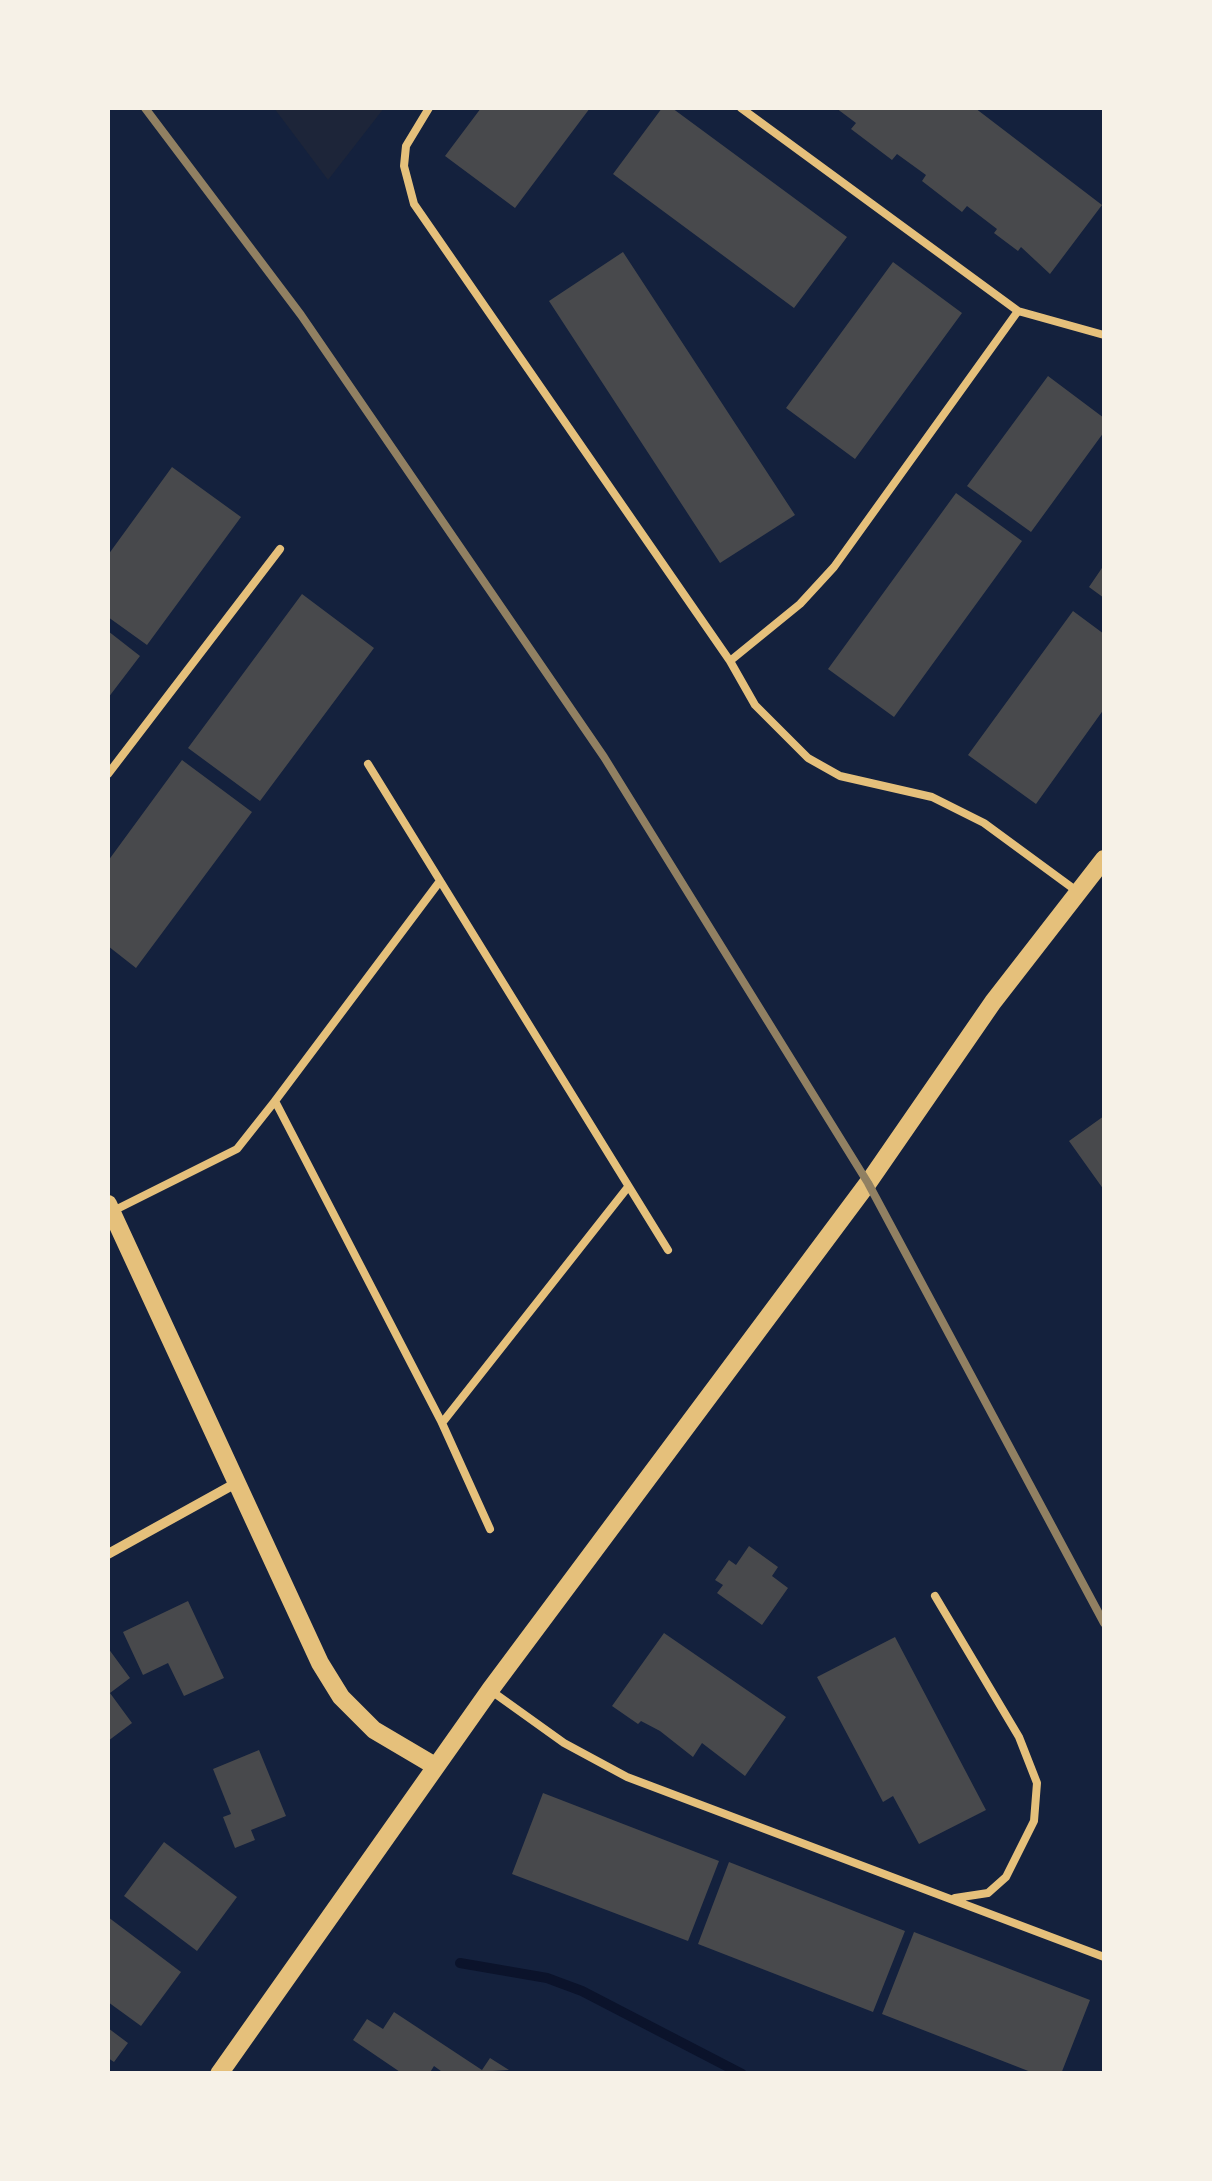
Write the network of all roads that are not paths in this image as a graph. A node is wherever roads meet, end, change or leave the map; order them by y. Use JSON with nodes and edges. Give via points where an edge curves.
{"nodes":[{"id":1,"x":429,"y":108,"type":"edge"},
{"id":2,"x":741,"y":108,"type":"edge"},
{"id":3,"x":1018,"y":312,"type":"junction"},
{"id":4,"x":1104,"y":335,"type":"edge"},
{"id":5,"x":280,"y":549,"type":"dead end"},
{"id":6,"x":730,"y":661,"type":"junction"},
{"id":7,"x":368,"y":764,"type":"dead end"},
{"id":8,"x":108,"y":774,"type":"edge"},
{"id":9,"x":1104,"y":859,"type":"edge"},
{"id":10,"x":440,"y":881,"type":"junction"},
{"id":11,"x":1078,"y":892,"type":"junction"},
{"id":12,"x":275,"y":1100,"type":"junction"},
{"id":13,"x":628,"y":1187,"type":"junction"},
{"id":14,"x":110,"y":1208,"type":"edge"},
{"id":15,"x":668,"y":1250,"type":"dead end"},
{"id":16,"x":442,"y":1423,"type":"junction"},
{"id":17,"x":239,"y":1482,"type":"junction"},
{"id":18,"x":490,"y":1529,"type":"dead end"},
{"id":19,"x":108,"y":1554,"type":"edge"},
{"id":20,"x":935,"y":1596,"type":"dead end"},
{"id":21,"x":490,"y":1690,"type":"junction"},
{"id":22,"x":435,"y":1766,"type":"junction"},
{"id":23,"x":945,"y":1898,"type":"junction"},
{"id":24,"x":1104,"y":1957,"type":"edge"},
{"id":25,"x":218,"y":2074,"type":"edge"}],
"edges":[{"from":1,"to":6,"type":"lane","via":[[406,146],[414,204]]},
{"from":2,"to":3,"type":"lane"},
{"from":3,"to":4,"type":"lane"},
{"from":3,"to":6,"type":"lane","via":[[834,567]]},
{"from":5,"to":8,"type":"lane"},
{"from":6,"to":11,"type":"lane","via":[[755,705],[808,758],[840,776],[932,797],[984,823]]},
{"from":7,"to":10,"type":"lane"},
{"from":9,"to":11,"type":"street"},
{"from":10,"to":12,"type":"lane"},
{"from":10,"to":13,"type":"lane"},
{"from":11,"to":21,"type":"street"},
{"from":12,"to":14,"type":"lane","via":[[237,1149]]},
{"from":12,"to":16,"type":"lane"},
{"from":13,"to":15,"type":"lane"},
{"from":13,"to":16,"type":"lane"},
{"from":14,"to":17,"type":"street"},
{"from":16,"to":18,"type":"lane"},
{"from":17,"to":19,"type":"street"},
{"from":17,"to":22,"type":"street","via":[[341,1698],[374,1730]]},
{"from":20,"to":23,"type":"lane","via":[[1019,1737],[1038,1794],[1034,1821],[1006,1877],[988,1893]]},
{"from":21,"to":22,"type":"street"},
{"from":21,"to":23,"type":"lane","via":[[564,1743],[627,1777]]},
{"from":22,"to":25,"type":"street"},
{"from":23,"to":24,"type":"lane"}]}
